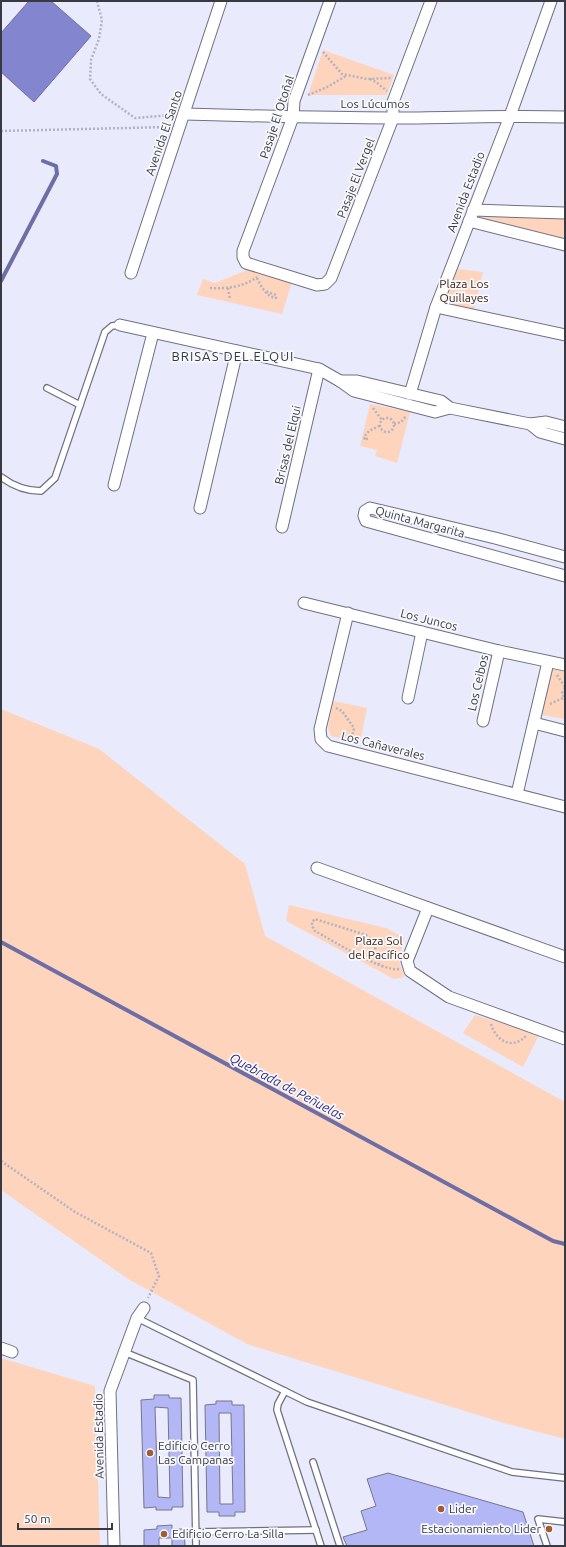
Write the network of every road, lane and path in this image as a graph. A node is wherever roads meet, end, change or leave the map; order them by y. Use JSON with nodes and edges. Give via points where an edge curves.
{"nodes":[{"id":1,"x":97,"y":1,"type":"edge"},
{"id":2,"x":222,"y":1,"type":"edge"},
{"id":3,"x":330,"y":1,"type":"edge"},
{"id":4,"x":432,"y":1,"type":"edge"},
{"id":5,"x":551,"y":1,"type":"edge"},
{"id":6,"x":316,"y":44,"type":"junction"},
{"id":7,"x":346,"y":75,"type":"junction"},
{"id":8,"x":403,"y":77,"type":"junction"},
{"id":9,"x":369,"y":79,"type":"junction"},
{"id":10,"x":294,"y":101,"type":"junction"},
{"id":11,"x":393,"y":102,"type":"junction"},
{"id":12,"x":185,"y":114,"type":"junction"},
{"id":13,"x":510,"y":116,"type":"junction"},
{"id":14,"x":293,"y":117,"type":"junction"},
{"id":15,"x":565,"y":117,"type":"edge"},
{"id":16,"x":393,"y":118,"type":"junction"},
{"id":17,"x":180,"y":126,"type":"junction"},
{"id":18,"x":1,"y":131,"type":"edge"},
{"id":19,"x":473,"y":210,"type":"junction"},
{"id":20,"x":565,"y":213,"type":"edge"},
{"id":21,"x":469,"y":221,"type":"junction"},
{"id":22,"x":565,"y":245,"type":"edge"},
{"id":23,"x":246,"y":263,"type":"joint"},
{"id":24,"x":131,"y":273,"type":"dead end"},
{"id":25,"x":260,"y":273,"type":"junction"},
{"id":26,"x":210,"y":288,"type":"dead end"},
{"id":27,"x":228,"y":288,"type":"junction"},
{"id":28,"x":265,"y":291,"type":"dead end"},
{"id":29,"x":230,"y":300,"type":"dead end"},
{"id":30,"x":436,"y":307,"type":"junction"},
{"id":31,"x":120,"y":325,"type":"joint"},
{"id":32,"x":153,"y":333,"type":"junction"},
{"id":33,"x":565,"y":335,"type":"edge"},
{"id":34,"x":237,"y":351,"type":"junction"},
{"id":35,"x":319,"y":369,"type":"junction"},
{"id":36,"x":340,"y":381,"type":"junction"},
{"id":37,"x":47,"y":388,"type":"dead end"},
{"id":38,"x":410,"y":394,"type":"junction"},
{"id":39,"x":80,"y":405,"type":"junction"},
{"id":40,"x":450,"y":408,"type":"junction"},
{"id":41,"x":530,"y":424,"type":"junction"},
{"id":42,"x":379,"y":426,"type":"junction"},
{"id":43,"x":565,"y":427,"type":"edge"},
{"id":44,"x":565,"y":438,"type":"edge"},
{"id":45,"x":364,"y":439,"type":"dead end"},
{"id":46,"x":1,"y":477,"type":"edge"},
{"id":47,"x":114,"y":485,"type":"dead end"},
{"id":48,"x":200,"y":508,"type":"dead end"},
{"id":49,"x":282,"y":527,"type":"dead end"},
{"id":50,"x":495,"y":538,"type":"junction"},
{"id":51,"x":489,"y":555,"type":"junction"},
{"id":52,"x":565,"y":557,"type":"edge"},
{"id":53,"x":565,"y":576,"type":"edge"},
{"id":54,"x":304,"y":603,"type":"dead end"},
{"id":55,"x":348,"y":613,"type":"junction"},
{"id":56,"x":422,"y":632,"type":"junction"},
{"id":57,"x":499,"y":651,"type":"junction"},
{"id":58,"x":548,"y":662,"type":"junction"},
{"id":59,"x":565,"y":665,"type":"edge"},
{"id":60,"x":565,"y":688,"type":"edge"},
{"id":61,"x":408,"y":698,"type":"dead end"},
{"id":62,"x":565,"y":700,"type":"edge"},
{"id":63,"x":326,"y":705,"type":"junction"},
{"id":64,"x":483,"y":721,"type":"dead end"},
{"id":65,"x":534,"y":723,"type":"junction"},
{"id":66,"x":565,"y":731,"type":"edge"},
{"id":67,"x":349,"y":751,"type":"junction"},
{"id":68,"x":517,"y":794,"type":"junction"},
{"id":69,"x":565,"y":807,"type":"edge"},
{"id":70,"x":317,"y":868,"type":"dead end"},
{"id":71,"x":428,"y":908,"type":"junction"},
{"id":72,"x":565,"y":957,"type":"edge"},
{"id":73,"x":378,"y":965,"type":"junction"},
{"id":74,"x":409,"y":968,"type":"junction"},
{"id":75,"x":490,"y":1012,"type":"junction"},
{"id":76,"x":533,"y":1027,"type":"junction"},
{"id":77,"x":565,"y":1039,"type":"edge"},
{"id":78,"x":1,"y":1161,"type":"edge"},
{"id":79,"x":144,"y":1308,"type":"joint"},
{"id":80,"x":137,"y":1318,"type":"junction"},
{"id":81,"x":1,"y":1348,"type":"edge"},
{"id":82,"x":12,"y":1352,"type":"dead end"},
{"id":83,"x":124,"y":1352,"type":"junction"},
{"id":84,"x":285,"y":1391,"type":"junction"},
{"id":85,"x":313,"y":1462,"type":"dead end"},
{"id":86,"x":565,"y":1478,"type":"edge"},
{"id":87,"x":565,"y":1522,"type":"edge"},
{"id":88,"x":316,"y":1530,"type":"junction"},
{"id":89,"x":196,"y":1532,"type":"junction"},
{"id":90,"x":114,"y":1546,"type":"edge"},
{"id":91,"x":196,"y":1546,"type":"edge"},
{"id":92,"x":321,"y":1546,"type":"edge"},
{"id":93,"x":340,"y":1546,"type":"edge"},
{"id":94,"x":547,"y":1546,"type":"edge"}],
"edges":[{"from":1,"to":12,"type":"path","via":[[102,20],[100,39],[91,60],[90,80],[101,94],[135,118]]},
{"from":2,"to":12,"type":"street","name":"Avenida El Santo"},
{"from":3,"to":6,"type":"street","name":"Pasaje El Otoñal"},
{"from":4,"to":8,"type":"street","name":"Pasaje El Vergel"},
{"from":5,"to":13,"type":"street","name":"Avenida Estadio"},
{"from":6,"to":7,"type":"path","via":[[336,68]]},
{"from":6,"to":10,"type":"street","name":"Pasaje El Otoñal"},
{"from":7,"to":9,"type":"path"},
{"from":7,"to":10,"type":"path","via":[[327,87]]},
{"from":8,"to":9,"type":"path"},
{"from":8,"to":11,"type":"street","name":"Pasaje El Vergel"},
{"from":9,"to":11,"type":"path","via":[[385,90]]},
{"from":10,"to":14,"type":"street","name":"Pasaje El Otoñal"},
{"from":11,"to":16,"type":"street","name":"Pasaje El Vergel"},
{"from":12,"to":14,"type":"street","name":"Los Lúcumos"},
{"from":12,"to":17,"type":"street","name":"Avenida El Santo"},
{"from":13,"to":15,"type":"street","name":"Los Lúcumos"},
{"from":13,"to":16,"type":"street","name":"Los Lúcumos"},
{"from":13,"to":19,"type":"street","name":"Avenida Estadio"},
{"from":14,"to":16,"type":"street","name":"Los Lúcumos"},
{"from":14,"to":23,"type":"street","name":"Pasaje El Otoñal","via":[[243,252]]},
{"from":16,"to":25,"type":"street","name":"Pasaje El Vergel","via":[[331,278],[325,284],[316,285]]},
{"from":17,"to":18,"type":"path"},
{"from":17,"to":24,"type":"street","name":"Avenida El Santo"},
{"from":19,"to":20,"type":"street"},
{"from":19,"to":21,"type":"street","name":"Avenida Estadio"},
{"from":21,"to":22,"type":"street"},
{"from":21,"to":30,"type":"street","name":"Avenida Estadio"},
{"from":23,"to":25,"type":"street","name":"Pasaje El Vergel"},
{"from":25,"to":27,"type":"path","via":[[249,282]]},
{"from":25,"to":28,"type":"path"},
{"from":26,"to":27,"type":"path"},
{"from":27,"to":29,"type":"path"},
{"from":30,"to":33,"type":"street"},
{"from":30,"to":38,"type":"street","name":"Avenida Estadio"},
{"from":31,"to":32,"type":"street"},
{"from":31,"to":39,"type":"lane","via":[[112,326],[105,332]]},
{"from":32,"to":34,"type":"street"},
{"from":32,"to":47,"type":"street"},
{"from":34,"to":35,"type":"street"},
{"from":34,"to":48,"type":"street"},
{"from":35,"to":36,"type":"street"},
{"from":35,"to":49,"type":"street","name":"Brisas del Elqui"},
{"from":36,"to":38,"type":"street","via":[[357,381]]},
{"from":36,"to":40,"type":"street","via":[[354,391],[435,412]]},
{"from":37,"to":39,"type":"lane"},
{"from":38,"to":40,"type":"street","via":[[440,401]]},
{"from":39,"to":46,"type":"lane","via":[[55,478],[41,491],[31,491],[9,483]]},
{"from":40,"to":41,"type":"street"},
{"from":41,"to":43,"type":"street","via":[[546,422]]},
{"from":41,"to":44,"type":"street","via":[[540,432]]},
{"from":42,"to":42,"type":"path","via":[[384,418],[391,419],[394,424],[388,432]]},
{"from":42,"to":45,"type":"path","via":[[369,431]]},
{"from":50,"to":51,"type":"street"},
{"from":50,"to":51,"type":"street","name":"Quinta Margarita","via":[[370,508],[365,511],[366,521]]},
{"from":50,"to":52,"type":"street","name":"Quinta Margarita"},
{"from":51,"to":53,"type":"street","name":"Quinta Margarita"},
{"from":54,"to":55,"type":"street","name":"Los Juncos"},
{"from":55,"to":56,"type":"street","name":"Los Juncos"},
{"from":55,"to":63,"type":"street","name":"Los Cañaverales"},
{"from":56,"to":57,"type":"street","name":"Los Juncos"},
{"from":56,"to":61,"type":"street"},
{"from":57,"to":58,"type":"street","name":"Los Juncos"},
{"from":57,"to":64,"type":"street","name":"Los Ceibos"},
{"from":58,"to":59,"type":"street","name":"Los Juncos"},
{"from":58,"to":65,"type":"street"},
{"from":60,"to":62,"type":"path","via":[[562,695]]},
{"from":63,"to":67,"type":"path","via":[[342,711],[354,728]]},
{"from":63,"to":67,"type":"street","name":"Los Cañaverales","via":[[320,729],[321,739],[328,746]]},
{"from":65,"to":66,"type":"street"},
{"from":65,"to":68,"type":"street"},
{"from":67,"to":68,"type":"street","name":"Los Cañaverales"},
{"from":68,"to":69,"type":"street","name":"Los Cañaverales"},
{"from":70,"to":71,"type":"street"},
{"from":71,"to":72,"type":"street"},
{"from":71,"to":74,"type":"street","via":[[407,961]]},
{"from":73,"to":73,"type":"path","via":[[315,931],[312,922],[316,919],[371,938]]},
{"from":73,"to":74,"type":"path","via":[[394,970]]},
{"from":74,"to":75,"type":"street","via":[[449,997]]},
{"from":75,"to":76,"type":"street"},
{"from":75,"to":76,"type":"path","via":[[495,1035],[504,1042],[515,1042],[524,1038]]},
{"from":76,"to":77,"type":"street"},
{"from":78,"to":79,"type":"path","via":[[75,1212],[151,1253],[159,1276]]},
{"from":79,"to":80,"type":"street","name":"Avenida Estadio"},
{"from":80,"to":83,"type":"street","name":"Avenida Estadio"},
{"from":80,"to":84,"type":"lane"},
{"from":81,"to":82,"type":"street"},
{"from":83,"to":89,"type":"lane","via":[[193,1380]]},
{"from":83,"to":90,"type":"street","name":"Avenida Estadio","via":[[110,1391]]},
{"from":84,"to":86,"type":"lane","via":[[307,1402],[512,1472]]},
{"from":84,"to":88,"type":"lane","via":[[276,1410]]},
{"from":85,"to":93,"type":"lane"},
{"from":87,"to":94,"type":"lane","via":[[538,1520]]},
{"from":88,"to":89,"type":"lane"},
{"from":88,"to":92,"type":"lane"},
{"from":89,"to":91,"type":"lane"}]}
